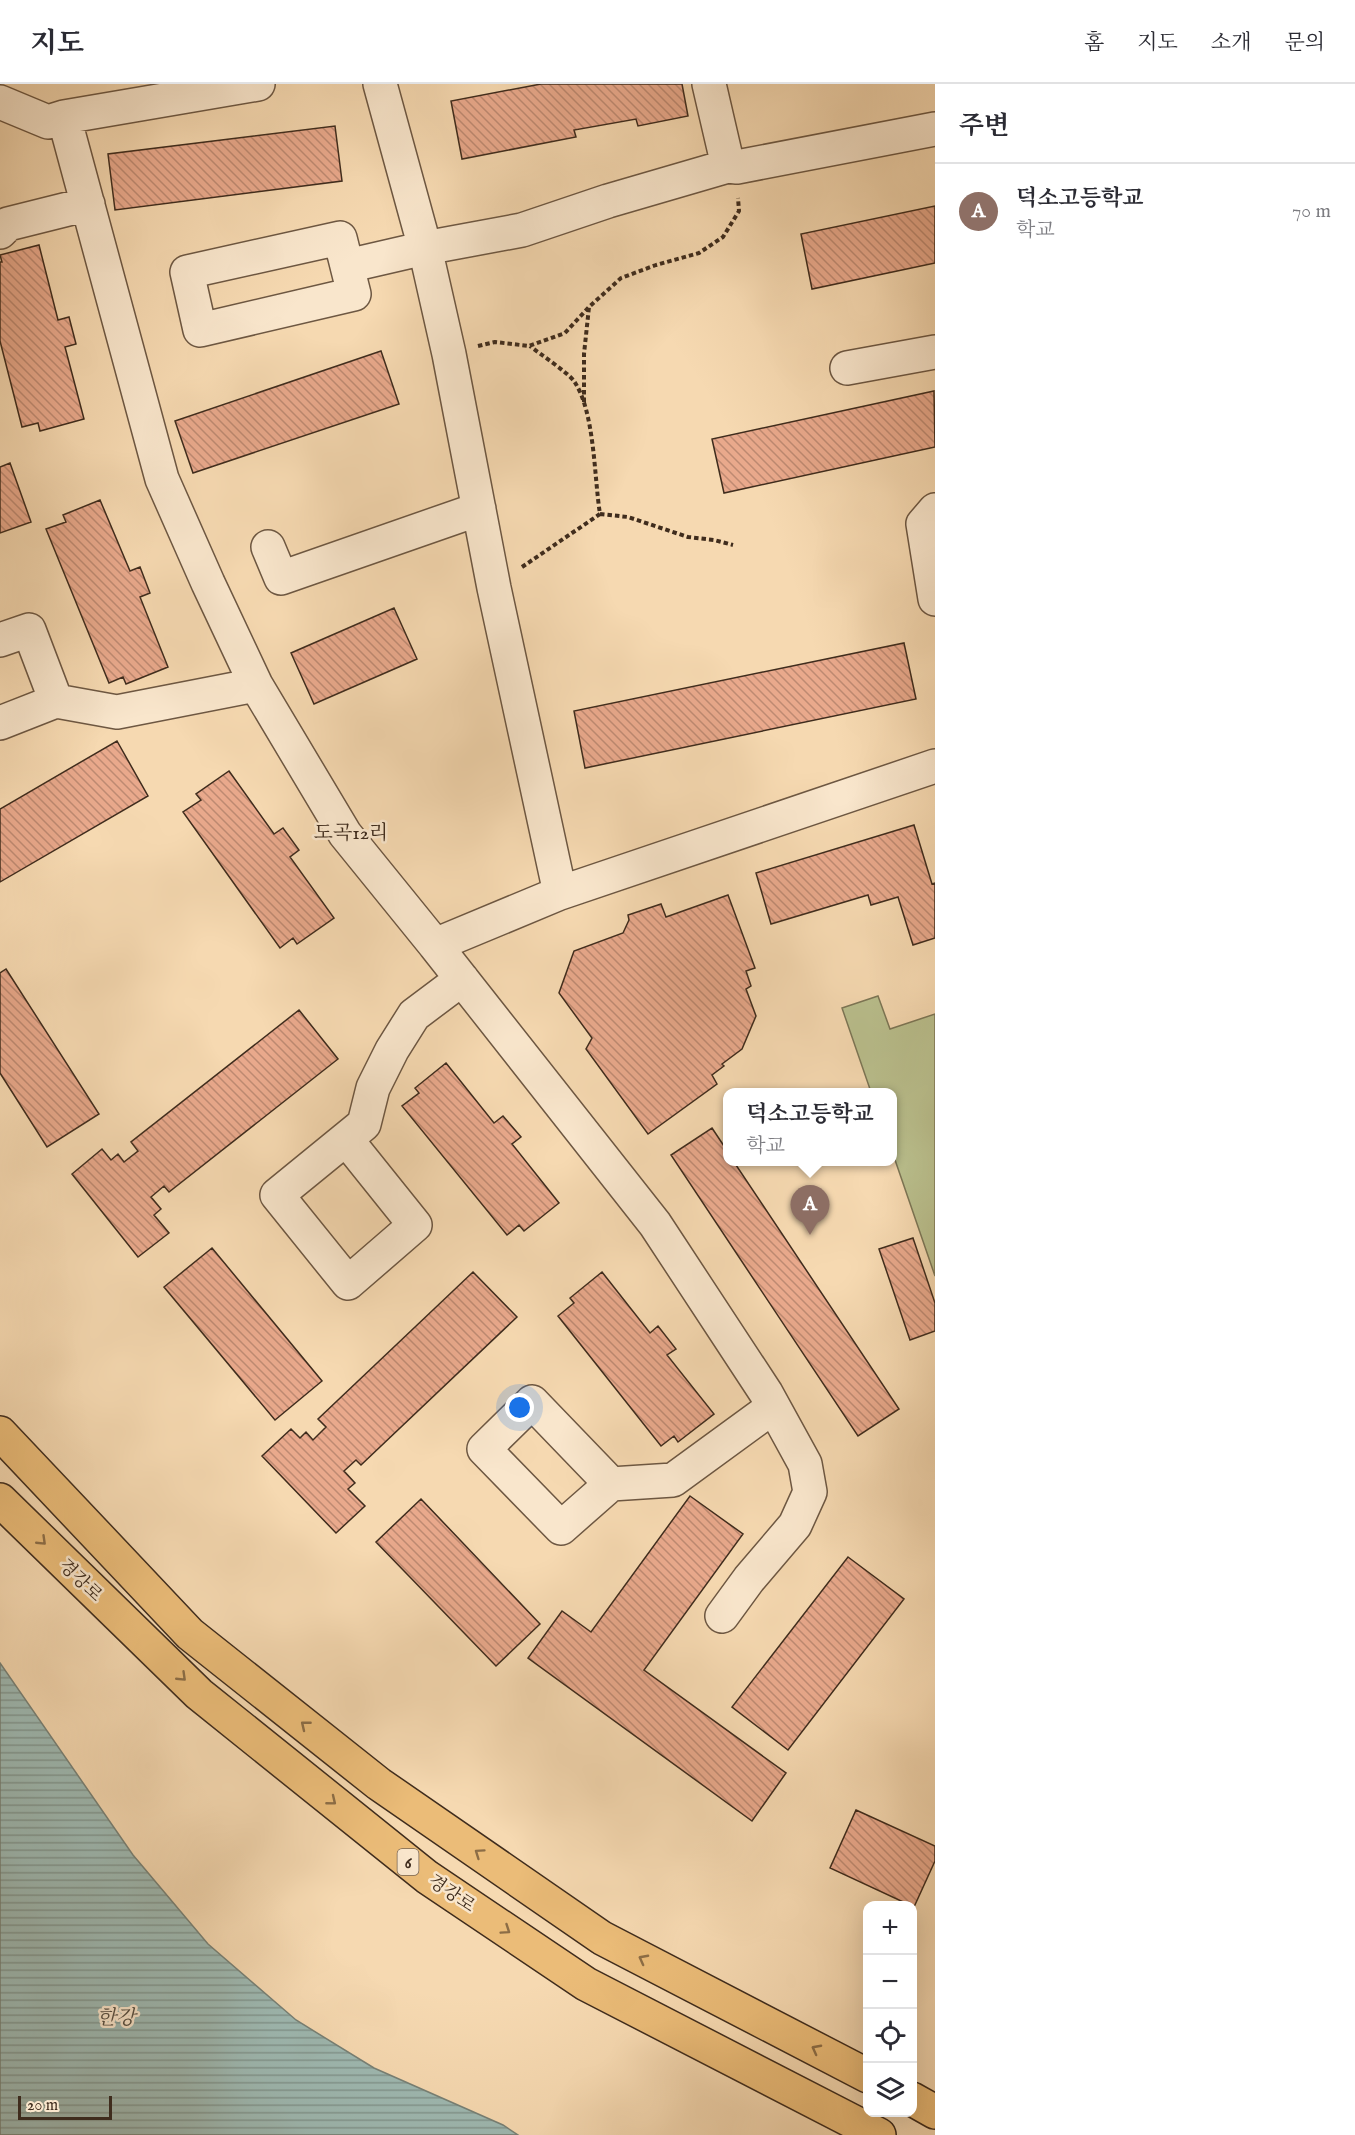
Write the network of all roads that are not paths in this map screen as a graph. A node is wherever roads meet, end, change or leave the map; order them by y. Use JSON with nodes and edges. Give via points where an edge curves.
{"nodes":[{"id":1,"x":258,"y":84,"type":"edge"},
{"id":2,"x":380,"y":84,"type":"edge"},
{"id":3,"x":709,"y":84,"type":"edge"},
{"id":4,"x":0,"y":102,"type":"edge"},
{"id":5,"x":64,"y":117,"type":"junction"},
{"id":6,"x":935,"y":129,"type":"edge"},
{"id":7,"x":733,"y":166,"type":"junction"},
{"id":8,"x":88,"y":204,"type":"junction"},
{"id":9,"x":0,"y":232,"type":"edge"},
{"id":10,"x":425,"y":248,"type":"junction"},
{"id":11,"x":347,"y":266,"type":"junction"},
{"id":12,"x":935,"y":351,"type":"edge"},
{"id":13,"x":847,"y":368,"type":"dead end"},
{"id":14,"x":479,"y":509,"type":"junction"},
{"id":15,"x":935,"y":510,"type":"edge"},
{"id":16,"x":268,"y":547,"type":"dead end"},
{"id":17,"x":935,"y":599,"type":"edge"},
{"id":18,"x":0,"y":640,"type":"edge"},
{"id":19,"x":256,"y":686,"type":"junction"},
{"id":20,"x":56,"y":701,"type":"junction"},
{"id":21,"x":0,"y":723,"type":"edge"},
{"id":22,"x":935,"y":766,"type":"edge"},
{"id":23,"x":560,"y":893,"type":"junction"},
{"id":24,"x":435,"y":945,"type":"junction"},
{"id":25,"x":462,"y":979,"type":"junction"},
{"id":26,"x":364,"y":1124,"type":"junction"},
{"id":27,"x":773,"y":1407,"type":"junction"},
{"id":28,"x":0,"y":1433,"type":"edge"},
{"id":29,"x":611,"y":1484,"type":"dead end"},
{"id":30,"x":0,"y":1500,"type":"edge"},
{"id":31,"x":722,"y":1616,"type":"dead end"},
{"id":32,"x":863,"y":2074,"type":"edge"},
{"id":33,"x":917,"y":2102,"type":"edge"},
{"id":34,"x":935,"y":2112,"type":"edge"},
{"id":35,"x":879,"y":2135,"type":"edge"}],
"edges":[{"from":1,"to":5,"type":"lane"},
{"from":2,"to":10,"type":"lane"},
{"from":3,"to":7,"type":"lane"},
{"from":4,"to":5,"type":"lane","via":[[48,122]]},
{"from":5,"to":8,"type":"lane"},
{"from":6,"to":7,"type":"lane"},
{"from":7,"to":10,"type":"lane","via":[[522,230]]},
{"from":8,"to":9,"type":"lane","via":[[8,224]]},
{"from":8,"to":19,"type":"lane","via":[[162,479]]},
{"from":10,"to":11,"type":"lane"},
{"from":10,"to":14,"type":"lane"},
{"from":11,"to":11,"type":"lane","via":[[354,294],[200,330],[187,272],[340,238]]},
{"from":12,"to":13,"type":"lane"},
{"from":14,"to":16,"type":"lane","via":[[280,578]]},
{"from":14,"to":23,"type":"lane"},
{"from":15,"to":17,"type":"lane","via":[[923,524]]},
{"from":18,"to":20,"type":"lane","via":[[29,630]]},
{"from":19,"to":20,"type":"lane","via":[[117,712]]},
{"from":19,"to":24,"type":"lane","via":[[345,834]]},
{"from":20,"to":21,"type":"lane"},
{"from":22,"to":23,"type":"lane"},
{"from":23,"to":24,"type":"lane"},
{"from":24,"to":25,"type":"lane"},
{"from":25,"to":26,"type":"lane","via":[[414,1015],[373,1088]]},
{"from":25,"to":27,"type":"lane","via":[[655,1224]]},
{"from":26,"to":26,"type":"lane","via":[[346,1139],[416,1225],[348,1283],[277,1195]]},
{"from":27,"to":29,"type":"lane","via":[[674,1480]]},
{"from":27,"to":31,"type":"lane","via":[[805,1464],[810,1492],[795,1525]]},
{"from":32,"to":28,"type":"main road","one_way":true,"via":[[602,1938],[379,1784],[190,1634]]},
{"from":30,"to":35,"type":"main road","name":"경강로","number":"6","one_way":true,"via":[[199,1694],[427,1876],[586,1984]]},
{"from":33,"to":34,"type":"main road"}]}
